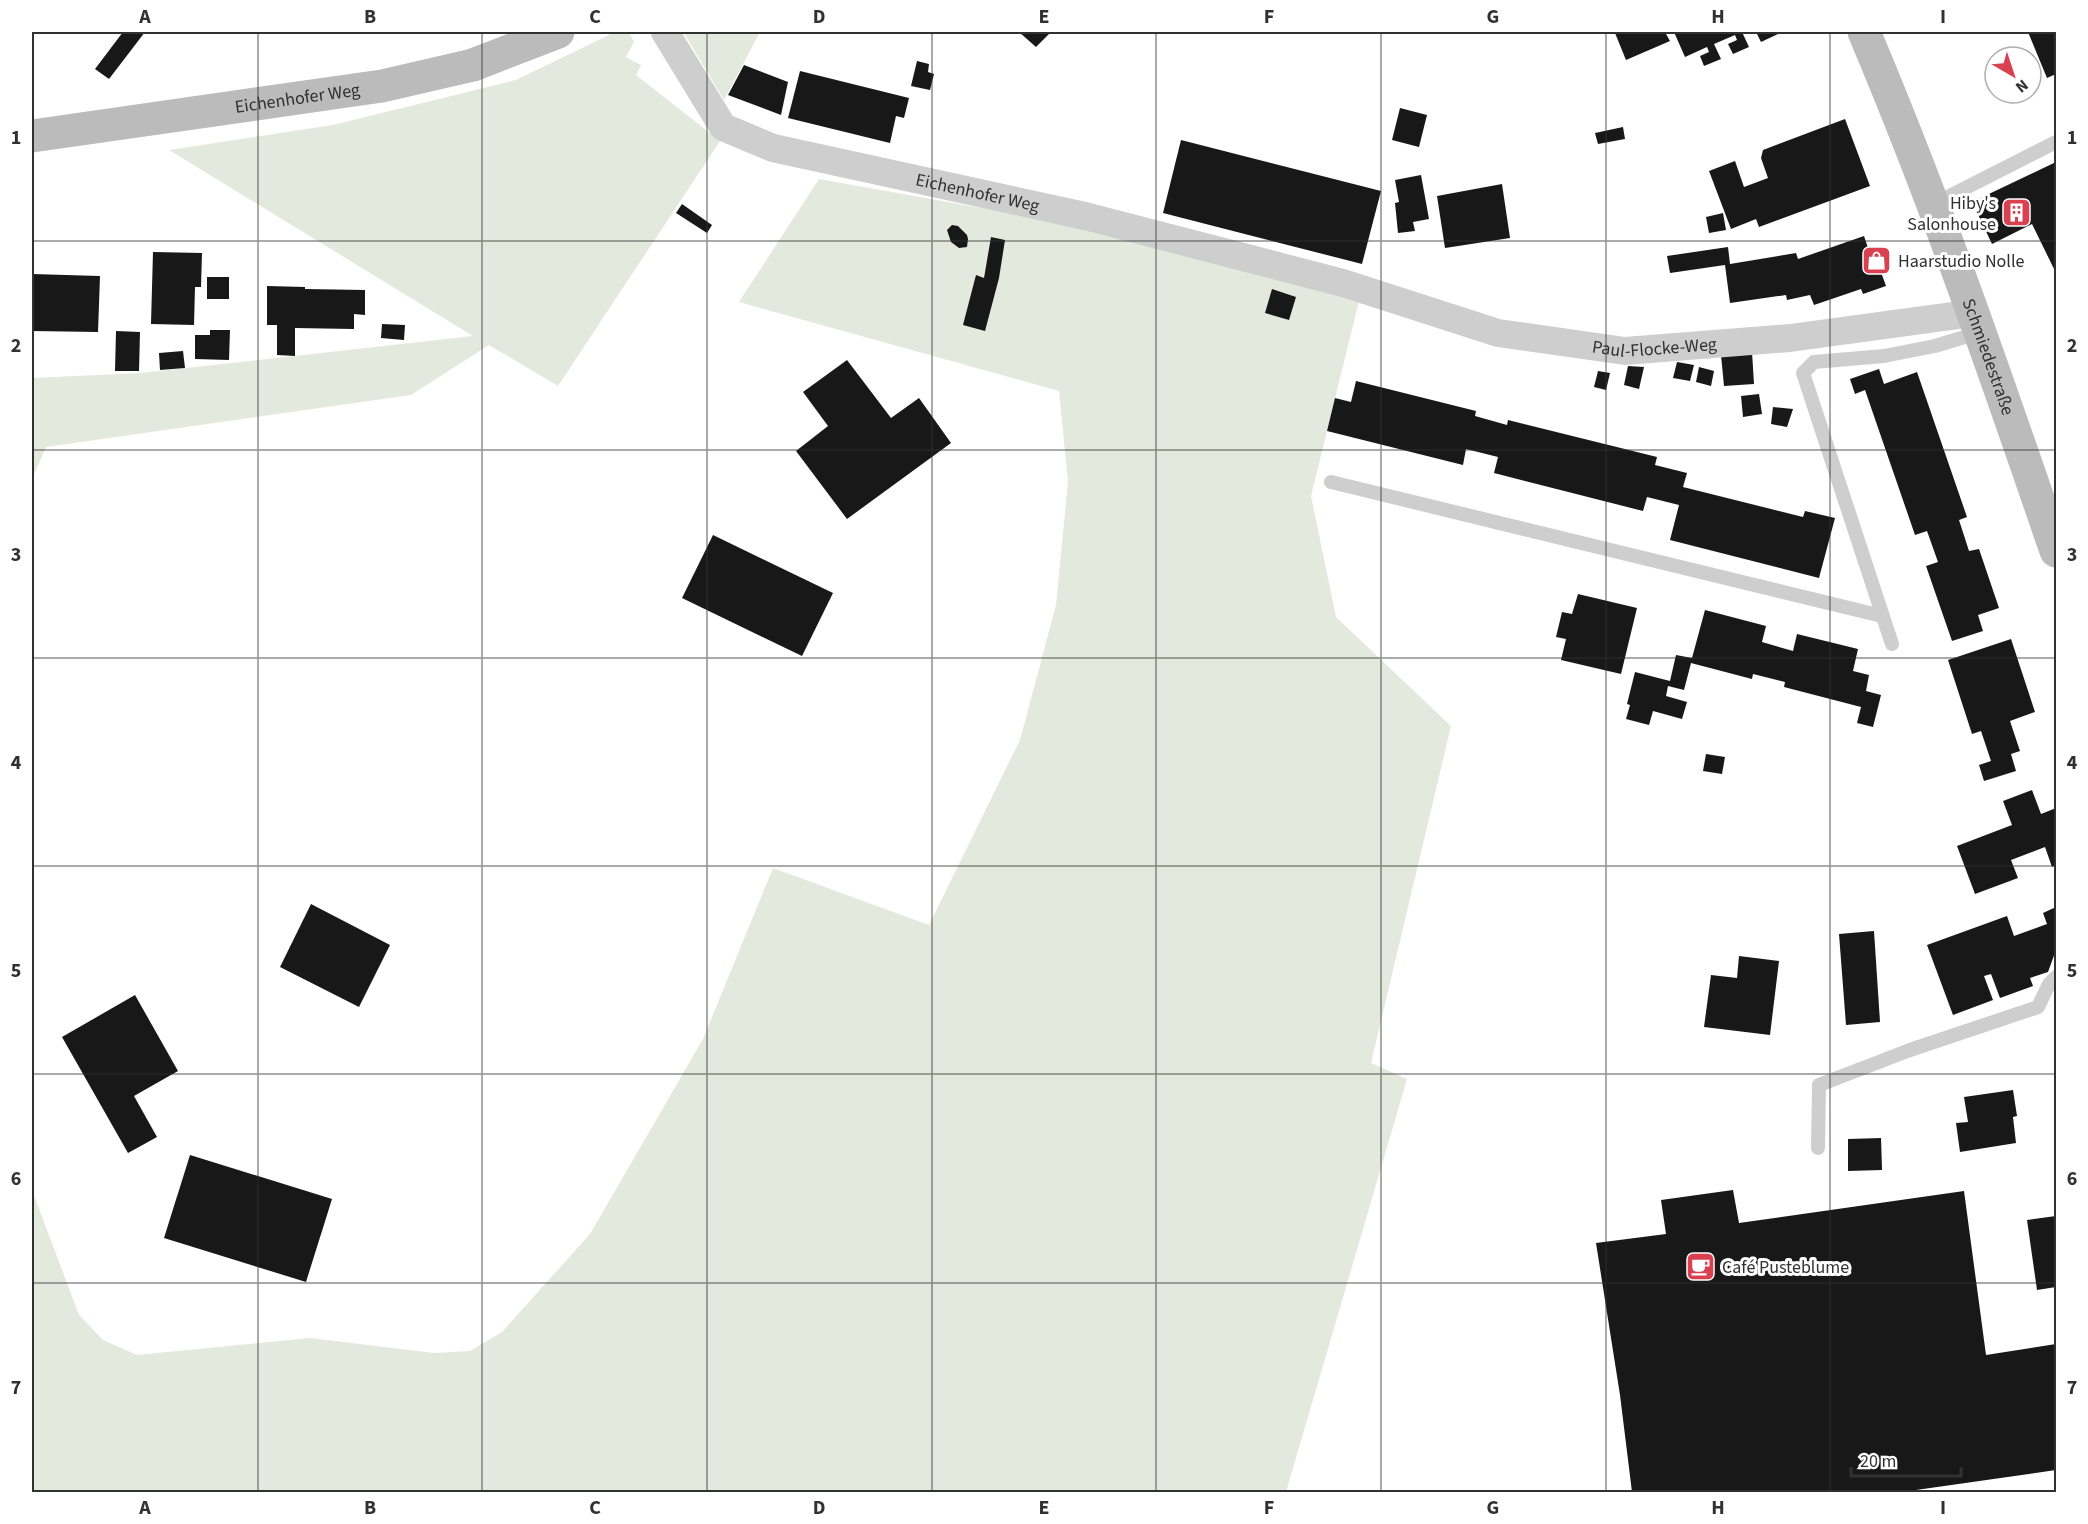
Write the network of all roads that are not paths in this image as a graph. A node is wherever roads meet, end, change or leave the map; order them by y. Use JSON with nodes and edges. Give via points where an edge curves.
{"nodes":[{"id":1,"x":558,"y":32,"type":"edge"},
{"id":2,"x":665,"y":32,"type":"edge"},
{"id":3,"x":1864,"y":32,"type":"edge"},
{"id":4,"x":32,"y":136,"type":"edge"},
{"id":5,"x":2056,"y":142,"type":"edge"},
{"id":6,"x":1934,"y":204,"type":"junction"},
{"id":7,"x":1343,"y":283,"type":"joint"},
{"id":8,"x":1977,"y":322,"type":"junction"},
{"id":9,"x":1331,"y":482,"type":"dead end"},
{"id":10,"x":2056,"y":551,"type":"edge"},
{"id":11,"x":1882,"y":616,"type":"junction"},
{"id":12,"x":1892,"y":644,"type":"dead end"},
{"id":13,"x":2056,"y":977,"type":"edge"},
{"id":14,"x":1818,"y":1148,"type":"dead end"}],
"edges":[{"from":1,"to":4,"type":"main road","name":"Eichenhofer Weg","via":[[473,64],[382,87]]},
{"from":2,"to":7,"type":"street","name":"Eichenhofer Weg","via":[[723,127],[773,148],[1085,216]]},
{"from":3,"to":6,"type":"main road","name":"Schmiedestraße"},
{"from":5,"to":6,"type":"lane"},
{"from":6,"to":8,"type":"main road","name":"Schmiedestraße"},
{"from":7,"to":8,"type":"street","name":"Paul-Flocke-Weg","via":[[1498,333],[1625,351]]},
{"from":8,"to":10,"type":"main road","name":"Schmiedestraße"},
{"from":8,"to":11,"type":"lane","via":[[1935,346],[1884,356],[1814,362],[1803,373]]},
{"from":9,"to":11,"type":"lane"},
{"from":11,"to":12,"type":"lane"},
{"from":13,"to":14,"type":"lane","via":[[2038,1007],[1819,1085]]}]}
